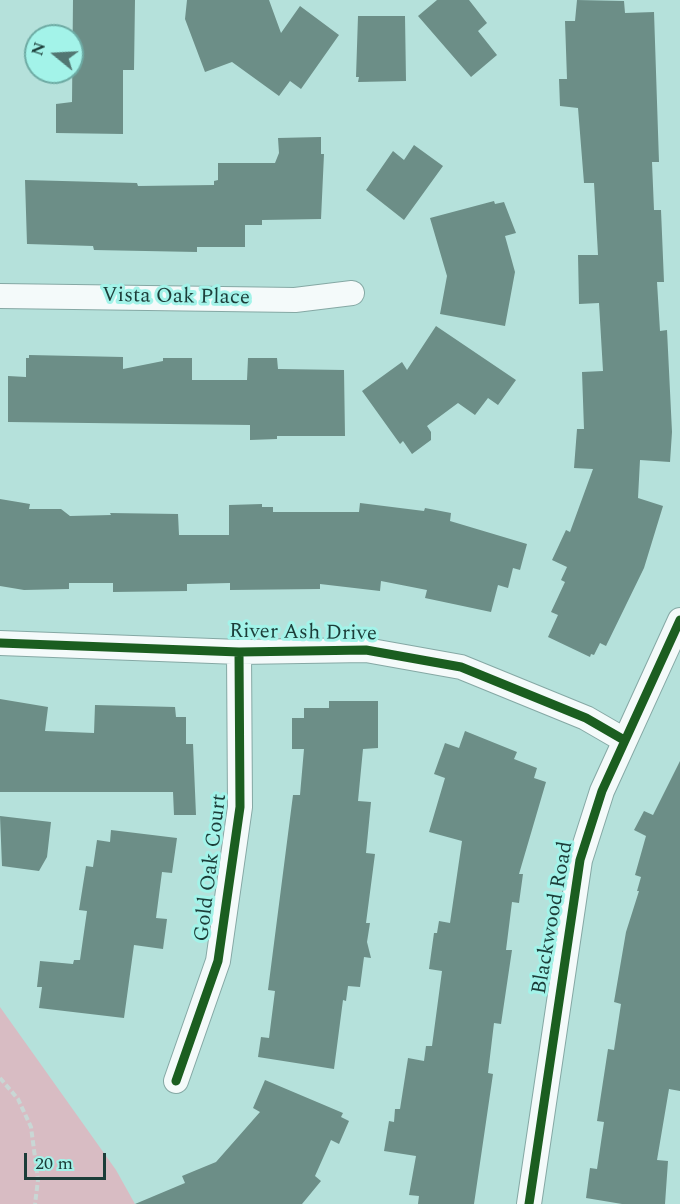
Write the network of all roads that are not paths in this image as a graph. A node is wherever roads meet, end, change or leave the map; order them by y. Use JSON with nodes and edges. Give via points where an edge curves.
{"nodes":[{"id":1,"x":352,"y":293,"type":"dead end"},
{"id":2,"x":0,"y":296,"type":"edge"},
{"id":3,"x":680,"y":620,"type":"edge"},
{"id":4,"x":0,"y":644,"type":"edge"},
{"id":5,"x":239,"y":652,"type":"junction"},
{"id":6,"x":624,"y":740,"type":"junction"},
{"id":7,"x":176,"y":1081,"type":"dead end"},
{"id":8,"x":529,"y":1204,"type":"edge"}],
"edges":[{"from":1,"to":2,"type":"street","name":"Vista Oak Place","via":[[295,300]]},
{"from":3,"to":6,"type":"street","name":"Blackwood Road"},
{"from":4,"to":5,"type":"street","name":"River Ash Drive"},
{"from":5,"to":6,"type":"street","name":"River Ash Drive","via":[[366,650],[449,663],[586,718]]},
{"from":5,"to":7,"type":"street","name":"Gold Oak Court","via":[[240,807],[218,961]]},
{"from":6,"to":8,"type":"street","name":"Blackwood Road","via":[[594,812],[580,860]]}]}
